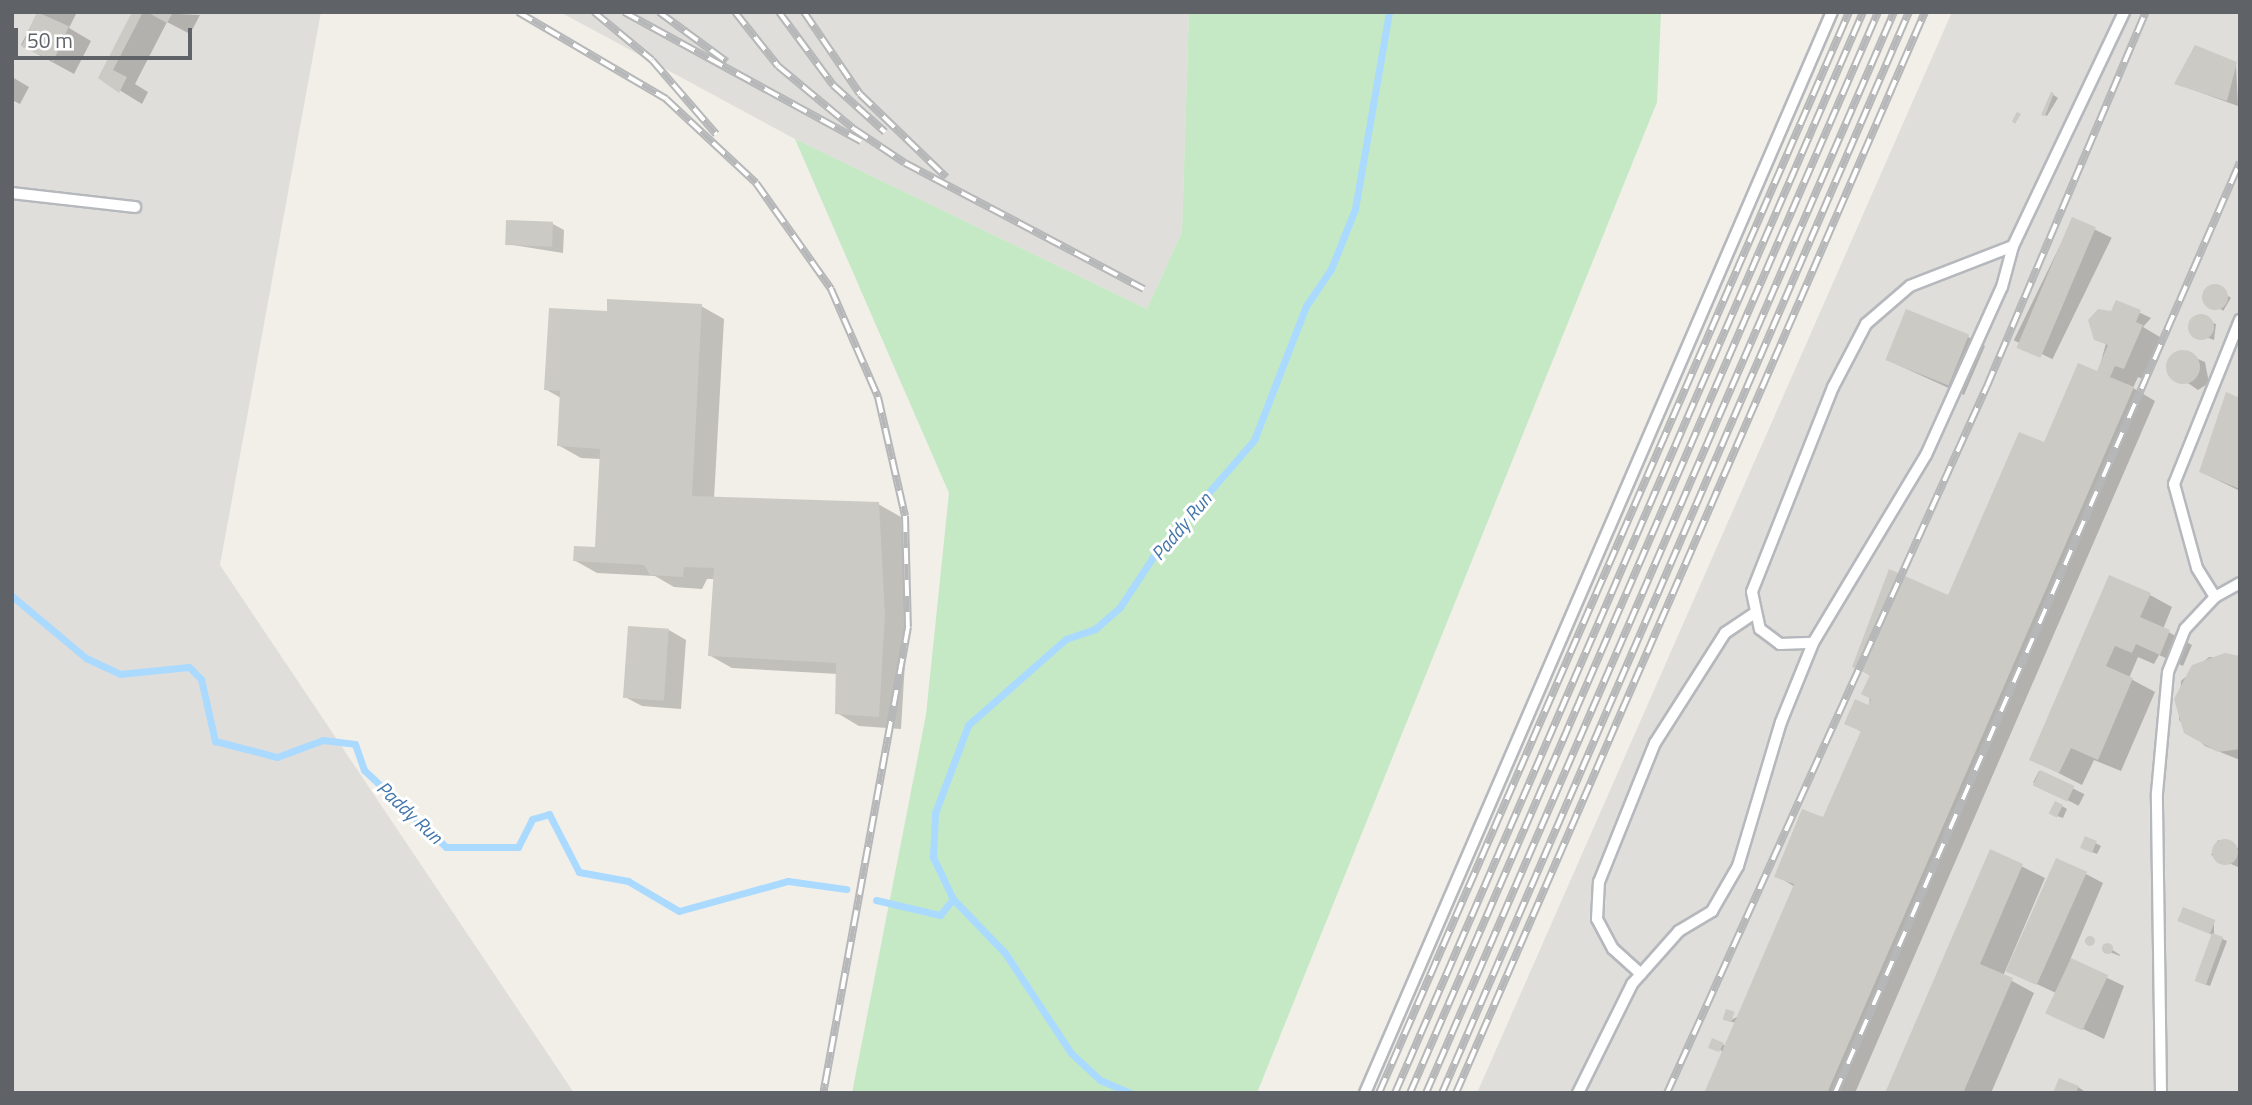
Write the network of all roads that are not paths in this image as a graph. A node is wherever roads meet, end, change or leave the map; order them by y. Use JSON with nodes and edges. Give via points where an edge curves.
{"nodes":[{"id":1,"x":1832,"y":12,"type":"edge"},
{"id":2,"x":2124,"y":12,"type":"edge"},
{"id":3,"x":12,"y":193,"type":"edge"},
{"id":4,"x":135,"y":207,"type":"dead end"},
{"id":5,"x":2013,"y":246,"type":"junction"},
{"id":6,"x":2240,"y":320,"type":"edge"},
{"id":7,"x":2240,"y":583,"type":"edge"},
{"id":8,"x":2215,"y":597,"type":"junction"},
{"id":9,"x":1756,"y":612,"type":"junction"},
{"id":10,"x":1813,"y":643,"type":"junction"},
{"id":11,"x":1641,"y":974,"type":"junction"},
{"id":12,"x":1365,"y":1093,"type":"edge"},
{"id":13,"x":1578,"y":1093,"type":"edge"},
{"id":14,"x":2161,"y":1093,"type":"edge"}],
"edges":[{"from":1,"to":12,"type":"lane"},
{"from":2,"to":5,"type":"lane"},
{"from":3,"to":4,"type":"lane"},
{"from":5,"to":9,"type":"lane","via":[[1910,286],[1866,324],[1833,387],[1752,592]]},
{"from":5,"to":10,"type":"lane","via":[[2002,288],[1926,455]]},
{"from":6,"to":8,"type":"lane","via":[[2174,484],[2197,568]]},
{"from":7,"to":8,"type":"lane"},
{"from":8,"to":14,"type":"lane","via":[[2185,629],[2168,672],[2157,793]]},
{"from":9,"to":10,"type":"lane","via":[[1760,629],[1780,644]]},
{"from":9,"to":11,"type":"lane","via":[[1725,633],[1655,743],[1599,882],[1597,919],[1613,949]]},
{"from":10,"to":11,"type":"lane","via":[[1781,722],[1738,866],[1712,911],[1679,931]]},
{"from":11,"to":13,"type":"lane","via":[[1590,1058]]}]}
